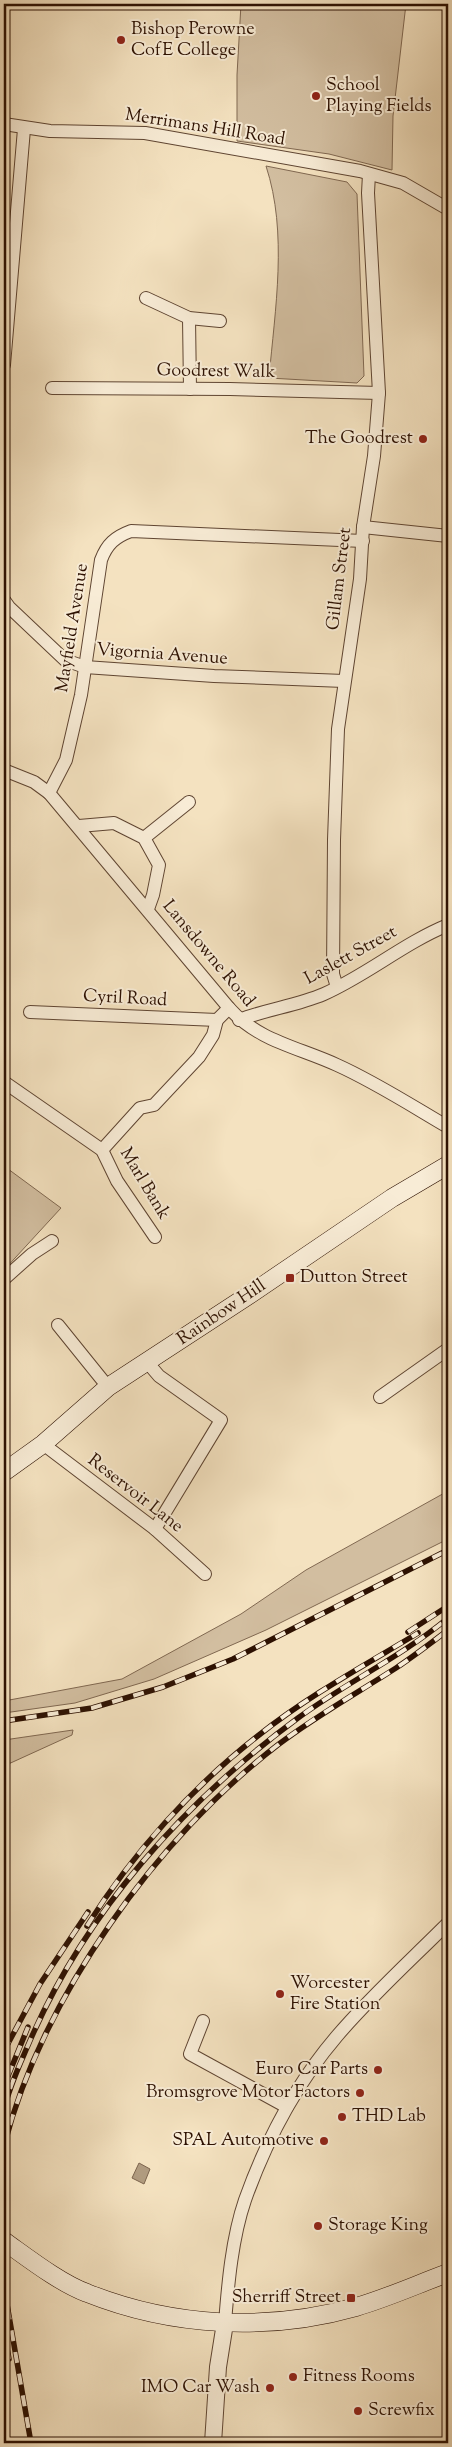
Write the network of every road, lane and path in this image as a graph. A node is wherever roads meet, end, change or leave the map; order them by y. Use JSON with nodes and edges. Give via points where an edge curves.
{"nodes":[{"id":1,"x":4,"y":124,"type":"edge"},
{"id":2,"x":24,"y":129,"type":"junction"},
{"id":3,"x":369,"y":174,"type":"junction"},
{"id":4,"x":448,"y":209,"type":"edge"},
{"id":5,"x":146,"y":298,"type":"dead end"},
{"id":6,"x":190,"y":318,"type":"junction"},
{"id":7,"x":220,"y":321,"type":"dead end"},
{"id":8,"x":4,"y":365,"type":"edge"},
{"id":9,"x":52,"y":388,"type":"dead end"},
{"id":10,"x":190,"y":389,"type":"junction"},
{"id":11,"x":379,"y":393,"type":"junction"},
{"id":12,"x":364,"y":527,"type":"junction"},
{"id":13,"x":448,"y":536,"type":"edge"},
{"id":14,"x":363,"y":541,"type":"junction"},
{"id":15,"x":4,"y":600,"type":"edge"},
{"id":16,"x":85,"y":667,"type":"junction"},
{"id":17,"x":344,"y":681,"type":"junction"},
{"id":18,"x":4,"y":770,"type":"edge"},
{"id":19,"x":50,"y":793,"type":"junction"},
{"id":20,"x":189,"y":802,"type":"dead end"},
{"id":21,"x":79,"y":826,"type":"junction"},
{"id":22,"x":144,"y":838,"type":"junction"},
{"id":23,"x":148,"y":909,"type":"junction"},
{"id":24,"x":448,"y":925,"type":"edge"},
{"id":25,"x":337,"y":988,"type":"junction"},
{"id":26,"x":229,"y":1008,"type":"junction"},
{"id":27,"x":30,"y":1012,"type":"dead end"},
{"id":28,"x":217,"y":1020,"type":"junction"},
{"id":29,"x":239,"y":1020,"type":"junction"},
{"id":30,"x":4,"y":1082,"type":"edge"},
{"id":31,"x":448,"y":1127,"type":"edge"},
{"id":32,"x":102,"y":1150,"type":"junction"},
{"id":33,"x":448,"y":1166,"type":"edge"},
{"id":34,"x":156,"y":1237,"type":"dead end"},
{"id":35,"x":52,"y":1240,"type":"dead end"},
{"id":36,"x":4,"y":1280,"type":"edge"},
{"id":37,"x":58,"y":1325,"type":"dead end"},
{"id":38,"x":448,"y":1349,"type":"edge"},
{"id":39,"x":147,"y":1362,"type":"junction"},
{"id":40,"x":108,"y":1387,"type":"junction"},
{"id":41,"x":380,"y":1397,"type":"dead end"},
{"id":42,"x":42,"y":1444,"type":"junction"},
{"id":43,"x":4,"y":1472,"type":"edge"},
{"id":44,"x":155,"y":1529,"type":"junction"},
{"id":45,"x":204,"y":1574,"type":"dead end"},
{"id":46,"x":448,"y":1923,"type":"edge"},
{"id":47,"x":203,"y":2021,"type":"dead end"},
{"id":48,"x":287,"y":2107,"type":"junction"},
{"id":49,"x":4,"y":2241,"type":"edge"},
{"id":50,"x":448,"y":2273,"type":"edge"},
{"id":51,"x":224,"y":2323,"type":"junction"},
{"id":52,"x":213,"y":2443,"type":"edge"}],
"edges":[{"from":1,"to":2,"type":"street","name":"Merrimans Hill Road"},
{"from":2,"to":3,"type":"street","name":"Merrimans Hill Road","via":[[145,133]]},
{"from":2,"to":8,"type":"street"},
{"from":3,"to":4,"type":"street","name":"Merrimans Hill Road","via":[[403,184]]},
{"from":3,"to":11,"type":"street","name":"Gillam Street"},
{"from":5,"to":6,"type":"street"},
{"from":6,"to":7,"type":"street"},
{"from":6,"to":10,"type":"street"},
{"from":9,"to":10,"type":"street","name":"Goodrest Walk"},
{"from":10,"to":11,"type":"street","name":"Goodrest Walk"},
{"from":11,"to":12,"type":"street","name":"Gillam Street"},
{"from":12,"to":13,"type":"street"},
{"from":12,"to":14,"type":"street","name":"Gillam Street"},
{"from":14,"to":16,"type":"street","name":"Mayfield Avenue","via":[[131,531],[117,536],[101,560]]},
{"from":14,"to":17,"type":"street","name":"Gillam Street"},
{"from":15,"to":16,"type":"street","name":"Vigornia Avenue","via":[[66,660]]},
{"from":16,"to":17,"type":"street","name":"Vigornia Avenue"},
{"from":16,"to":19,"type":"street","name":"Mayfield Avenue","via":[[66,760]]},
{"from":17,"to":25,"type":"street","name":"Gillam Street","via":[[338,729],[334,840],[333,974]]},
{"from":18,"to":19,"type":"street","name":"Lansdowne Road","via":[[34,782]]},
{"from":19,"to":21,"type":"street","name":"Lansdowne Road"},
{"from":20,"to":22,"type":"street"},
{"from":21,"to":22,"type":"street","via":[[114,823]]},
{"from":21,"to":23,"type":"street","name":"Lansdowne Road"},
{"from":22,"to":23,"type":"street","via":[[159,865]]},
{"from":23,"to":26,"type":"street","name":"Lansdowne Road"},
{"from":24,"to":25,"type":"street","name":"Laslett Street","via":[[420,937]]},
{"from":25,"to":29,"type":"street","name":"Laslett Street","via":[[301,1004],[259,1012]]},
{"from":26,"to":28,"type":"street"},
{"from":26,"to":29,"type":"street","name":"Lansdowne Road"},
{"from":27,"to":28,"type":"street","name":"Cyril Road"},
{"from":28,"to":32,"type":"street","via":[[213,1035],[199,1058],[154,1105],[140,1108]]},
{"from":29,"to":31,"type":"street","name":"Lansdowne Road","via":[[261,1035],[337,1065]]},
{"from":30,"to":32,"type":"street"},
{"from":32,"to":34,"type":"street","name":"Marl Bank","via":[[117,1182]]},
{"from":33,"to":39,"type":"main road","name":"Rainbow Hill","via":[[392,1198]]},
{"from":35,"to":36,"type":"street"},
{"from":37,"to":40,"type":"street"},
{"from":38,"to":41,"type":"street"},
{"from":39,"to":40,"type":"main road","name":"Rainbow Hill"},
{"from":39,"to":44,"type":"street","via":[[159,1376],[221,1420]]},
{"from":40,"to":42,"type":"main road","name":"Rainbow Hill"},
{"from":42,"to":43,"type":"main road","name":"Rainbow Hill"},
{"from":42,"to":44,"type":"street","name":"Reservoir Lane"},
{"from":44,"to":45,"type":"street","name":"Reservoir Lane"},
{"from":46,"to":48,"type":"street","via":[[349,2022],[312,2068]]},
{"from":47,"to":48,"type":"street","via":[[190,2054]]},
{"from":48,"to":51,"type":"street","via":[[244,2202],[230,2270]]},
{"from":49,"to":51,"type":"main road","via":[[86,2293],[146,2312]]},
{"from":50,"to":51,"type":"main road","via":[[356,2307],[272,2323]]},
{"from":51,"to":52,"type":"street"}]}
